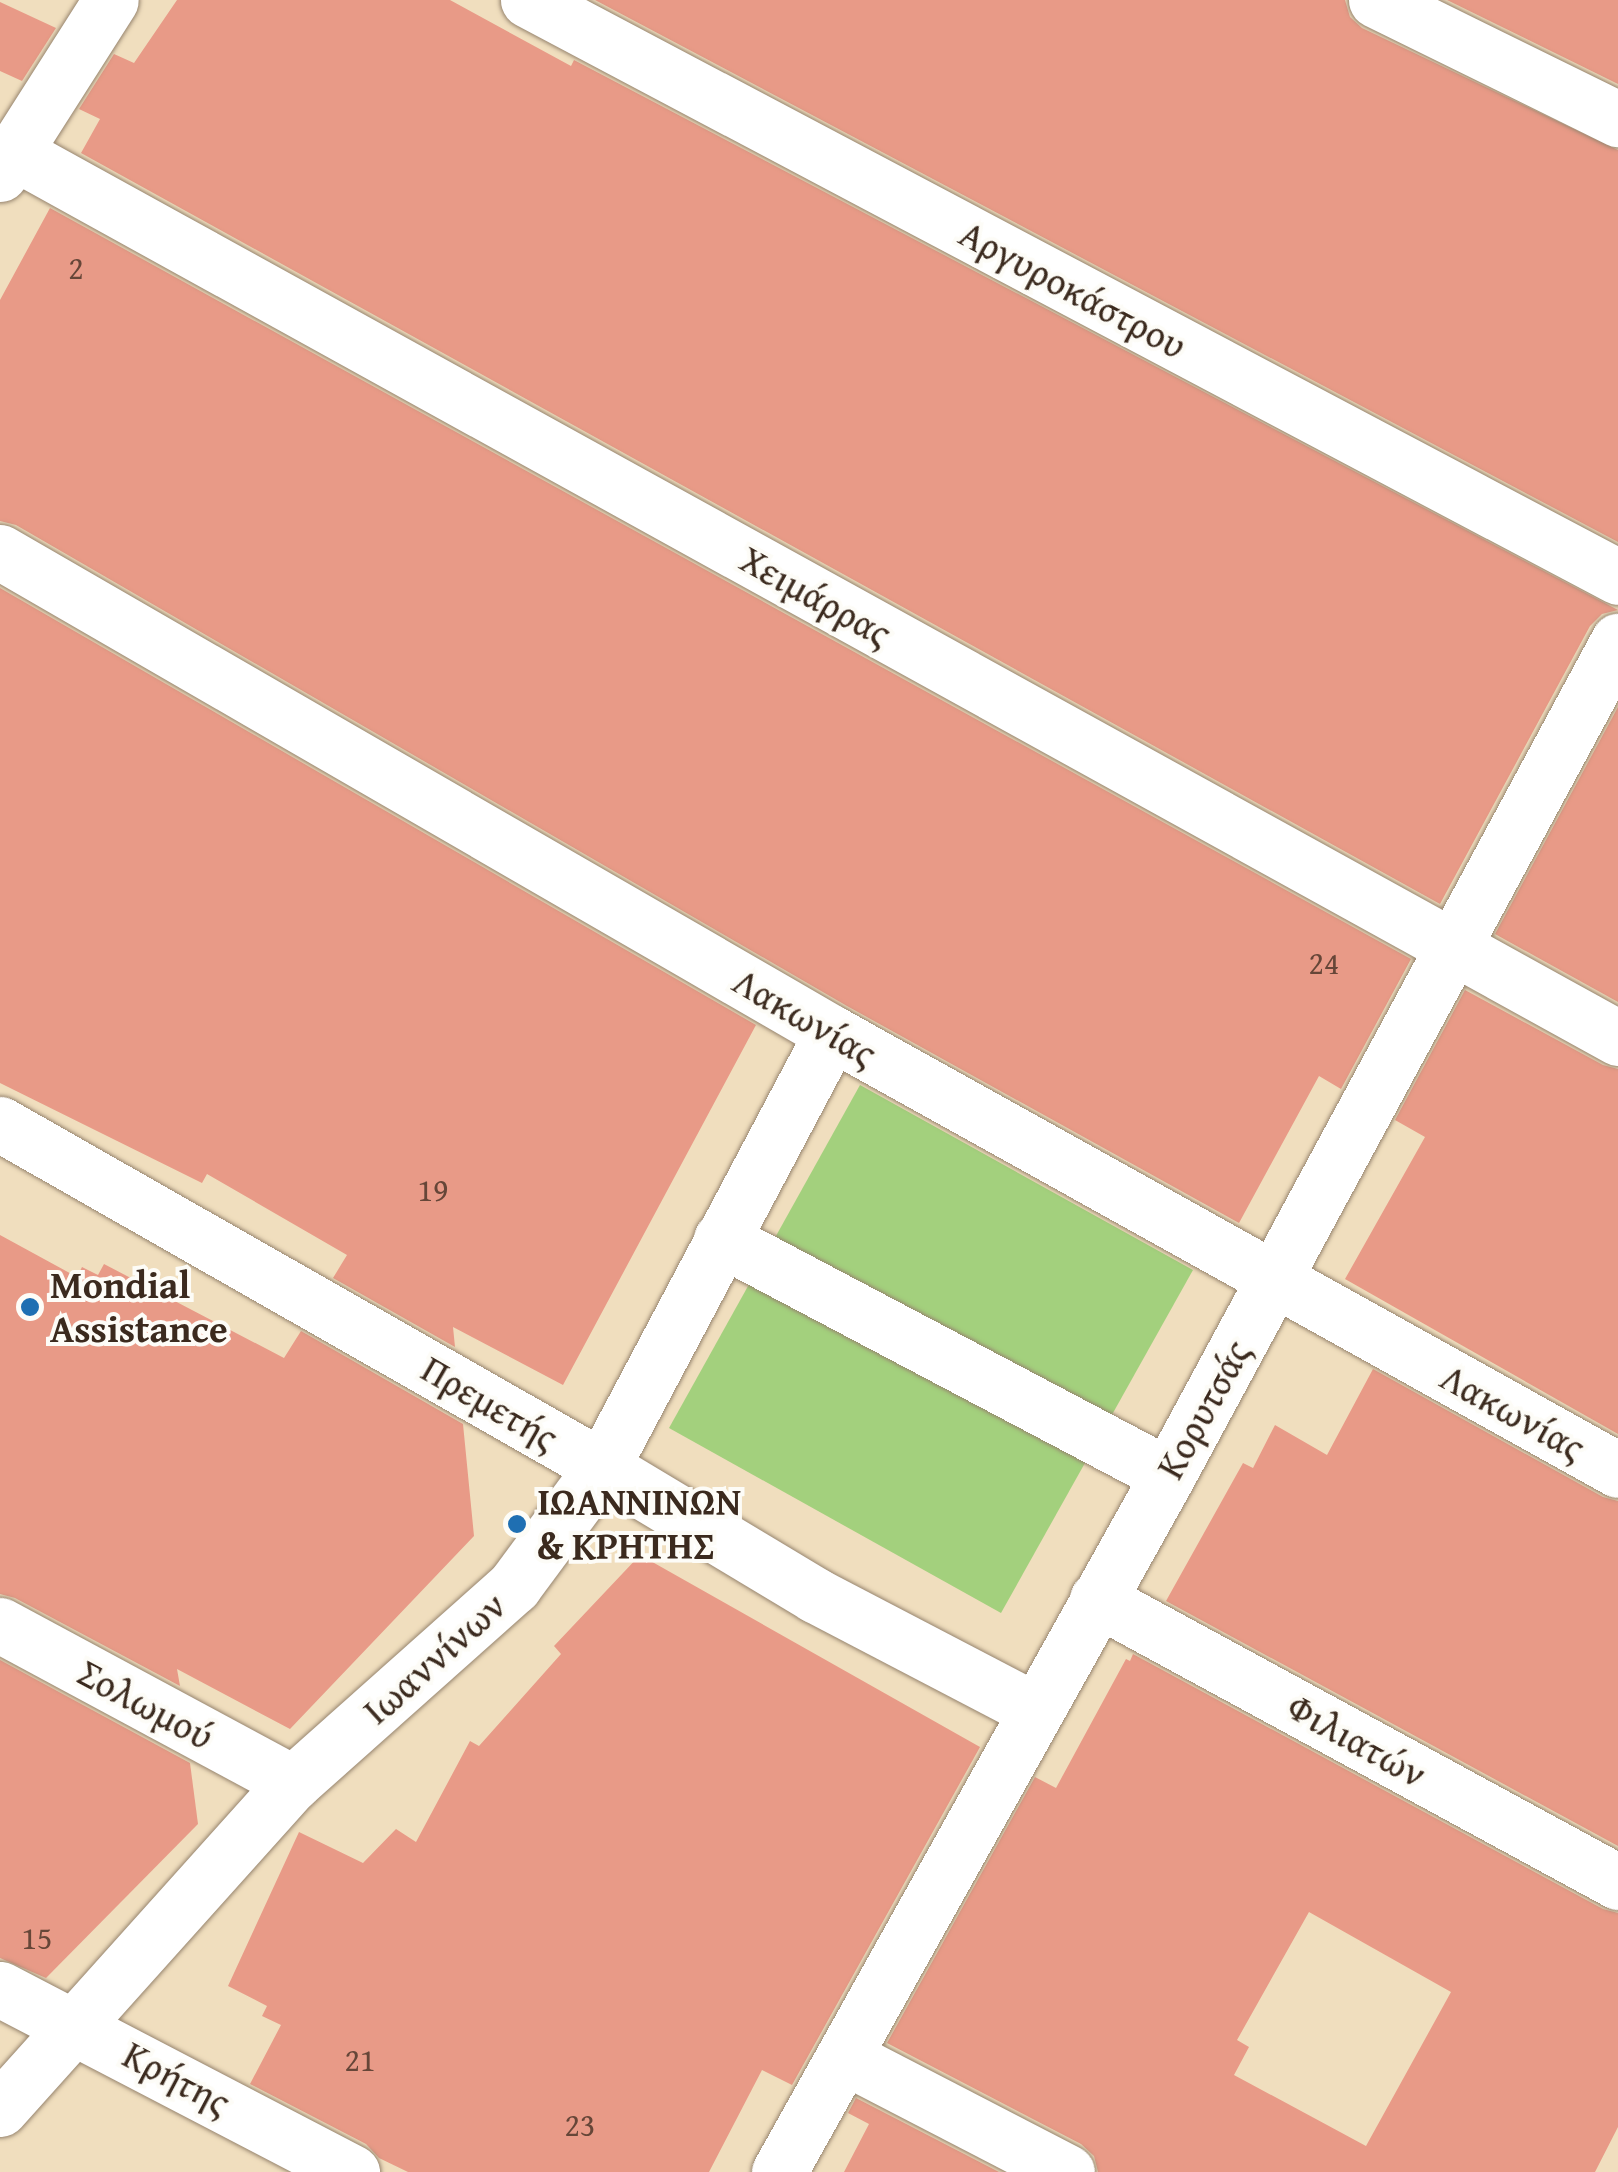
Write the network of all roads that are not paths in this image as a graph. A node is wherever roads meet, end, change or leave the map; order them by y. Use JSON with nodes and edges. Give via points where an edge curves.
{"nodes":[{"id":1,"x":111,"y":0,"type":"edge"},
{"id":2,"x":528,"y":0,"type":"edge"},
{"id":3,"x":1376,"y":0,"type":"edge"},
{"id":4,"x":1618,"y":119,"type":"edge"},
{"id":5,"x":8,"y":164,"type":"edge"},
{"id":6,"x":0,"y":552,"type":"edge"},
{"id":7,"x":1618,"y":577,"type":"edge"},
{"id":8,"x":1618,"y":641,"type":"edge"},
{"id":9,"x":1451,"y":946,"type":"junction"},
{"id":10,"x":832,"y":1033,"type":"junction"},
{"id":11,"x":1618,"y":1038,"type":"edge"},
{"id":12,"x":0,"y":1124,"type":"edge"},
{"id":13,"x":721,"y":1239,"type":"junction"},
{"id":14,"x":1274,"y":1281,"type":"junction"},
{"id":15,"x":602,"y":1467,"type":"junction"},
{"id":16,"x":1618,"y":1470,"type":"edge"},
{"id":17,"x":1168,"y":1476,"type":"junction"},
{"id":18,"x":1097,"y":1599,"type":"junction"},
{"id":19,"x":0,"y":1624,"type":"edge"},
{"id":20,"x":1033,"y":1710,"type":"junction"},
{"id":21,"x":292,"y":1783,"type":"junction"},
{"id":22,"x":1618,"y":1882,"type":"edge"},
{"id":23,"x":0,"y":1989,"type":"edge"},
{"id":24,"x":75,"y":2024,"type":"junction"},
{"id":25,"x":844,"y":2056,"type":"junction"},
{"id":26,"x":0,"y":2109,"type":"edge"},
{"id":27,"x":352,"y":2172,"type":"edge"},
{"id":28,"x":779,"y":2172,"type":"edge"},
{"id":29,"x":1067,"y":2172,"type":"edge"}],
"edges":[{"from":1,"to":5,"type":"street"},
{"from":2,"to":7,"type":"street","name":"Αργυροκάστρου"},
{"from":3,"to":4,"type":"street"},
{"from":5,"to":9,"type":"street","name":"Χειμάρρας"},
{"from":6,"to":10,"type":"street","name":"Λακωνίας"},
{"from":8,"to":9,"type":"street","name":"Κορυτσάς"},
{"from":9,"to":11,"type":"street","name":"Χειμάρρας"},
{"from":9,"to":14,"type":"street","name":"Κορυτσάς"},
{"from":10,"to":13,"type":"street","name":"Ιωαννίνων"},
{"from":10,"to":14,"type":"street","name":"Λακωνίας"},
{"from":12,"to":15,"type":"street","name":"Πρεμετής"},
{"from":13,"to":15,"type":"street","name":"Ιωαννίνων"},
{"from":13,"to":17,"type":"street"},
{"from":14,"to":16,"type":"street","name":"Λακωνίας"},
{"from":14,"to":17,"type":"street","name":"Κορυτσάς"},
{"from":15,"to":20,"type":"street","name":"Πρεμετής","via":[[815,1595]]},
{"from":15,"to":21,"type":"street","name":"Ιωαννίνων","via":[[514,1586]]},
{"from":17,"to":18,"type":"street","name":"Κορυτσάς"},
{"from":18,"to":20,"type":"street","name":"Κορυτσάς"},
{"from":18,"to":22,"type":"street","name":"Φιλιατών"},
{"from":19,"to":21,"type":"street","name":"Σολωμού"},
{"from":20,"to":25,"type":"street","name":"Κορυτσάς"},
{"from":21,"to":24,"type":"street","name":"Ιωαννίνων"},
{"from":23,"to":24,"type":"street","name":"Κρήτης"},
{"from":24,"to":26,"type":"street","name":"Ιωαννίνων"},
{"from":24,"to":27,"type":"street","name":"Κρήτης"},
{"from":25,"to":28,"type":"street","name":"Κορυτσάς"},
{"from":25,"to":29,"type":"street"}]}
